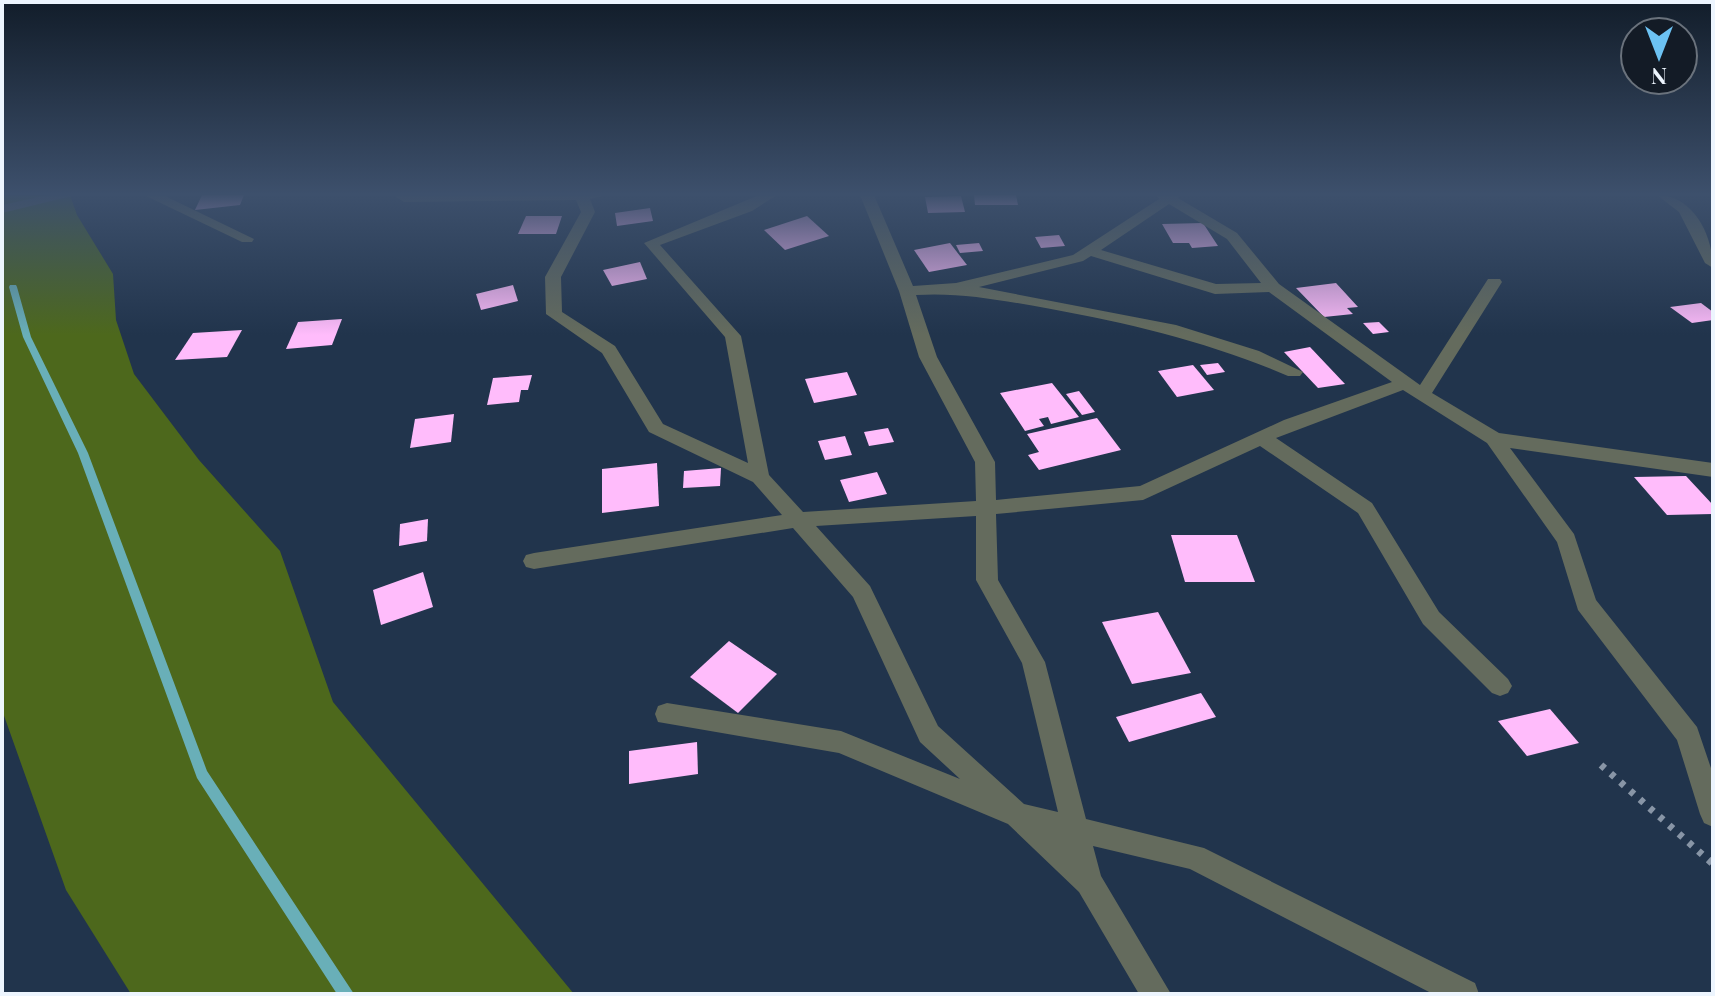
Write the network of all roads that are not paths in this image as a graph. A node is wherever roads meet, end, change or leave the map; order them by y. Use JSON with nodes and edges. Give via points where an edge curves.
{"nodes":[{"id":1,"x":572,"y":241,"type":"edge"},
{"id":2,"x":655,"y":241,"type":"edge"},
{"id":3,"x":888,"y":241,"type":"edge"},
{"id":4,"x":1104,"y":241,"type":"edge"},
{"id":5,"x":1236,"y":241,"type":"edge"},
{"id":6,"x":1702,"y":241,"type":"edge"},
{"id":7,"x":1090,"y":251,"type":"junction"},
{"id":8,"x":1713,"y":263,"type":"edge"},
{"id":9,"x":1494,"y":282,"type":"dead end"},
{"id":10,"x":1273,"y":287,"type":"junction"},
{"id":11,"x":956,"y":288,"type":"junction"},
{"id":12,"x":907,"y":291,"type":"junction"},
{"id":13,"x":1294,"y":372,"type":"dead end"},
{"id":14,"x":1405,"y":383,"type":"junction"},
{"id":15,"x":1422,"y":395,"type":"junction"},
{"id":16,"x":1262,"y":438,"type":"junction"},
{"id":17,"x":1494,"y":439,"type":"junction"},
{"id":18,"x":1713,"y":470,"type":"edge"},
{"id":19,"x":760,"y":477,"type":"junction"},
{"id":20,"x":986,"y":508,"type":"junction"},
{"id":21,"x":798,"y":520,"type":"junction"},
{"id":22,"x":534,"y":561,"type":"dead end"},
{"id":23,"x":1500,"y":686,"type":"dead end"},
{"id":24,"x":667,"y":714,"type":"dead end"},
{"id":25,"x":1713,"y":814,"type":"edge"},
{"id":26,"x":1016,"y":815,"type":"junction"},
{"id":27,"x":1075,"y":828,"type":"junction"},
{"id":28,"x":1089,"y":882,"type":"junction"},
{"id":29,"x":1156,"y":994,"type":"edge"},
{"id":30,"x":1464,"y":994,"type":"edge"}],
"edges":[{"from":1,"to":19,"type":"street","via":[[553,277],[554,314],[609,350],[656,428]]},
{"from":2,"to":19,"type":"street","via":[[651,243],[733,336]]},
{"from":3,"to":12,"type":"street"},
{"from":4,"to":7,"type":"street"},
{"from":5,"to":10,"type":"street"},
{"from":6,"to":8,"type":"street"},
{"from":7,"to":10,"type":"street","via":[[1215,289]]},
{"from":7,"to":11,"type":"street"},
{"from":9,"to":15,"type":"street"},
{"from":10,"to":14,"type":"street"},
{"from":11,"to":12,"type":"street"},
{"from":11,"to":13,"type":"street","via":[[1157,323],[1250,352]]},
{"from":12,"to":20,"type":"street","via":[[928,357],[985,462]]},
{"from":14,"to":15,"type":"street"},
{"from":14,"to":16,"type":"street"},
{"from":15,"to":17,"type":"street"},
{"from":16,"to":20,"type":"street","via":[[1143,493]]},
{"from":16,"to":23,"type":"street","via":[[1365,508],[1431,618]]},
{"from":17,"to":18,"type":"street"},
{"from":17,"to":25,"type":"street","via":[[1567,540],[1586,604],[1688,735]]},
{"from":19,"to":21,"type":"street"},
{"from":20,"to":21,"type":"street"},
{"from":20,"to":27,"type":"street","via":[[987,580],[1033,662]]},
{"from":21,"to":22,"type":"street"},
{"from":21,"to":26,"type":"street","via":[[862,592],[929,734]]},
{"from":24,"to":26,"type":"street","via":[[841,742]]},
{"from":26,"to":27,"type":"street"},
{"from":26,"to":28,"type":"street"},
{"from":27,"to":28,"type":"street"},
{"from":27,"to":30,"type":"street","via":[[1194,857]]},
{"from":28,"to":29,"type":"street"}]}
